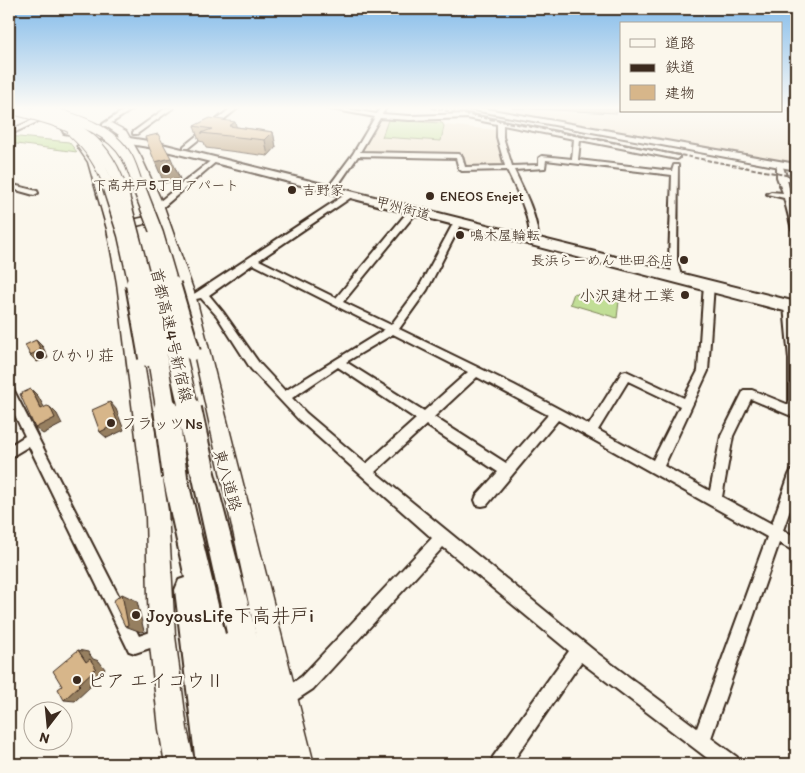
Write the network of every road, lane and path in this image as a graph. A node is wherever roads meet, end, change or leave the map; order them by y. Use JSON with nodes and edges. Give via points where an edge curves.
{"nodes":[{"id":1,"x":80,"y":144,"type":"edge"},
{"id":2,"x":86,"y":144,"type":"edge"},
{"id":3,"x":97,"y":144,"type":"edge"},
{"id":4,"x":108,"y":144,"type":"edge"},
{"id":5,"x":115,"y":144,"type":"edge"},
{"id":6,"x":132,"y":144,"type":"edge"},
{"id":7,"x":170,"y":144,"type":"edge"},
{"id":8,"x":190,"y":144,"type":"edge"},
{"id":9,"x":362,"y":144,"type":"edge"},
{"id":10,"x":501,"y":144,"type":"edge"},
{"id":11,"x":576,"y":144,"type":"edge"},
{"id":12,"x":592,"y":144,"type":"edge"},
{"id":13,"x":664,"y":144,"type":"edge"},
{"id":14,"x":154,"y":145,"type":"joint"},
{"id":15,"x":186,"y":147,"type":"junction"},
{"id":16,"x":680,"y":147,"type":"junction"},
{"id":17,"x":133,"y":152,"type":"junction"},
{"id":18,"x":356,"y":154,"type":"junction"},
{"id":19,"x":614,"y":155,"type":"junction"},
{"id":20,"x":677,"y":156,"type":"junction"},
{"id":21,"x":214,"y":160,"type":"junction"},
{"id":22,"x":575,"y":161,"type":"junction"},
{"id":23,"x":779,"y":164,"type":"junction"},
{"id":24,"x":509,"y":167,"type":"junction"},
{"id":25,"x":796,"y":167,"type":"edge"},
{"id":26,"x":676,"y":172,"type":"junction"},
{"id":27,"x":781,"y":177,"type":"junction"},
{"id":28,"x":796,"y":180,"type":"edge"},
{"id":29,"x":9,"y":186,"type":"edge"},
{"id":30,"x":332,"y":186,"type":"junction"},
{"id":31,"x":34,"y":193,"type":"dead end"},
{"id":32,"x":352,"y":194,"type":"junction"},
{"id":33,"x":771,"y":194,"type":"dead end"},
{"id":34,"x":786,"y":196,"type":"junction"},
{"id":35,"x":796,"y":199,"type":"edge"},
{"id":36,"x":413,"y":211,"type":"junction"},
{"id":37,"x":159,"y":212,"type":"junction"},
{"id":38,"x":458,"y":222,"type":"junction"},
{"id":39,"x":112,"y":229,"type":"junction"},
{"id":40,"x":796,"y":229,"type":"edge"},
{"id":41,"x":534,"y":235,"type":"junction"},
{"id":42,"x":253,"y":261,"type":"junction"},
{"id":43,"x":675,"y":272,"type":"junction"},
{"id":44,"x":709,"y":284,"type":"junction"},
{"id":45,"x":196,"y":296,"type":"junction"},
{"id":46,"x":337,"y":303,"type":"junction"},
{"id":47,"x":794,"y":304,"type":"edge"},
{"id":48,"x":392,"y":330,"type":"junction"},
{"id":49,"x":338,"y":362,"type":"junction"},
{"id":50,"x":475,"y":372,"type":"junction"},
{"id":51,"x":10,"y":396,"type":"edge"},
{"id":52,"x":285,"y":397,"type":"junction"},
{"id":53,"x":687,"y":404,"type":"junction"},
{"id":54,"x":556,"y":413,"type":"junction"},
{"id":55,"x":796,"y":413,"type":"edge"},
{"id":56,"x":426,"y":419,"type":"junction"},
{"id":57,"x":591,"y":432,"type":"junction"},
{"id":58,"x":32,"y":438,"type":"junction"},
{"id":59,"x":9,"y":453,"type":"edge"},
{"id":60,"x":202,"y":468,"type":"junction"},
{"id":61,"x":656,"y":468,"type":"junction"},
{"id":62,"x":507,"y":471,"type":"junction"},
{"id":63,"x":366,"y":472,"type":"junction"},
{"id":64,"x":796,"y":475,"type":"edge"},
{"id":65,"x":175,"y":477,"type":"junction"},
{"id":66,"x":482,"y":500,"type":"dead end"},
{"id":67,"x":715,"y":500,"type":"junction"},
{"id":68,"x":158,"y":522,"type":"junction"},
{"id":69,"x":775,"y":533,"type":"junction"},
{"id":70,"x":443,"y":538,"type":"junction"},
{"id":71,"x":796,"y":545,"type":"edge"},
{"id":72,"x":252,"y":568,"type":"junction"},
{"id":73,"x":162,"y":636,"type":"junction"},
{"id":74,"x":580,"y":650,"type":"junction"},
{"id":75,"x":284,"y":700,"type":"junction"},
{"id":76,"x":700,"y":742,"type":"junction"},
{"id":77,"x":180,"y":764,"type":"edge"},
{"id":78,"x":213,"y":764,"type":"edge"},
{"id":79,"x":236,"y":764,"type":"edge"},
{"id":80,"x":254,"y":764,"type":"edge"},
{"id":81,"x":273,"y":764,"type":"edge"},
{"id":82,"x":300,"y":764,"type":"edge"},
{"id":83,"x":500,"y":764,"type":"edge"},
{"id":84,"x":730,"y":764,"type":"edge"}],
"edges":[{"from":1,"to":39,"type":"main road","via":[[93,162]]},
{"from":2,"to":68,"type":"main road","bridge":true,"via":[[96,156],[109,187],[135,286],[147,358]]},
{"from":3,"to":65,"type":"highway","name":"首都高速4号新宿線","bridge":true,"via":[[109,160],[125,203],[144,276]]},
{"from":4,"to":60,"type":"highway","name":"首都高速4号新宿線","bridge":true,"via":[[126,172],[158,271]]},
{"from":5,"to":72,"type":"main road","name":"東八道路","bridge":true,"via":[[127,157],[157,234]]},
{"from":6,"to":17,"type":"main road"},
{"from":7,"to":15,"type":"highway","name":"甲州街道"},
{"from":8,"to":15,"type":"street"},
{"from":9,"to":18,"type":"street"},
{"from":10,"to":24,"type":"street"},
{"from":11,"to":22,"type":"street"},
{"from":12,"to":19,"type":"street"},
{"from":13,"to":16,"type":"street"},
{"from":14,"to":17,"type":"main road"},
{"from":14,"to":21,"type":"highway","name":"甲州街道"},
{"from":15,"to":30,"type":"highway","name":"甲州街道"},
{"from":16,"to":20,"type":"street"},
{"from":16,"to":23,"type":"street"},
{"from":17,"to":37,"type":"main road"},
{"from":18,"to":24,"type":"street","via":[[459,156],[462,169]]},
{"from":18,"to":30,"type":"street"},
{"from":19,"to":20,"type":"street"},
{"from":19,"to":22,"type":"street"},
{"from":19,"to":26,"type":"street"},
{"from":20,"to":26,"type":"street"},
{"from":21,"to":30,"type":"highway","name":"甲州街道"},
{"from":21,"to":37,"type":"street"},
{"from":22,"to":24,"type":"street","via":[[542,158],[543,168]]},
{"from":23,"to":25,"type":"street"},
{"from":23,"to":27,"type":"street"},
{"from":24,"to":41,"type":"street","via":[[534,222]]},
{"from":26,"to":43,"type":"street"},
{"from":27,"to":28,"type":"street"},
{"from":27,"to":34,"type":"street"},
{"from":29,"to":31,"type":"street"},
{"from":30,"to":32,"type":"highway","name":"甲州街道"},
{"from":30,"to":41,"type":"highway","name":"甲州街道"},
{"from":32,"to":36,"type":"highway","name":"甲州街道"},
{"from":32,"to":42,"type":"street"},
{"from":33,"to":34,"type":"street"},
{"from":34,"to":35,"type":"street"},
{"from":34,"to":40,"type":"street"},
{"from":36,"to":38,"type":"highway","name":"甲州街道"},
{"from":36,"to":46,"type":"street"},
{"from":37,"to":39,"type":"main road"},
{"from":37,"to":45,"type":"main road"},
{"from":38,"to":43,"type":"highway","name":"甲州街道"},
{"from":38,"to":48,"type":"street","via":[[422,290]]},
{"from":39,"to":68,"type":"main road","via":[[124,283]]},
{"from":41,"to":43,"type":"highway","name":"甲州街道"},
{"from":42,"to":45,"type":"street"},
{"from":42,"to":46,"type":"street"},
{"from":43,"to":44,"type":"highway","name":"甲州街道"},
{"from":43,"to":47,"type":"highway","name":"甲州街道"},
{"from":44,"to":47,"type":"highway","name":"甲州街道"},
{"from":44,"to":53,"type":"street","via":[[703,371]]},
{"from":45,"to":52,"type":"street","via":[[220,314],[255,366]]},
{"from":45,"to":72,"type":"main road"},
{"from":46,"to":48,"type":"street"},
{"from":47,"to":55,"type":"street"},
{"from":48,"to":49,"type":"street"},
{"from":48,"to":50,"type":"street"},
{"from":49,"to":52,"type":"street"},
{"from":49,"to":56,"type":"street"},
{"from":50,"to":54,"type":"street"},
{"from":50,"to":56,"type":"street"},
{"from":51,"to":58,"type":"street"},
{"from":52,"to":63,"type":"street"},
{"from":53,"to":57,"type":"street","via":[[626,374]]},
{"from":53,"to":61,"type":"street"},
{"from":54,"to":57,"type":"street"},
{"from":54,"to":62,"type":"street"},
{"from":55,"to":67,"type":"street","via":[[748,393],[726,436]]},
{"from":56,"to":62,"type":"street"},
{"from":56,"to":63,"type":"street"},
{"from":57,"to":61,"type":"street"},
{"from":58,"to":59,"type":"street"},
{"from":58,"to":73,"type":"street","via":[[135,645]]},
{"from":60,"to":80,"type":"highway"},
{"from":60,"to":81,"type":"highway","name":"首都高速4号新宿線"},
{"from":61,"to":67,"type":"street"},
{"from":62,"to":66,"type":"street"},
{"from":63,"to":70,"type":"street"},
{"from":64,"to":69,"type":"street"},
{"from":65,"to":78,"type":"highway","name":"首都高速4号新宿線"},
{"from":65,"to":79,"type":"highway"},
{"from":67,"to":69,"type":"street"},
{"from":68,"to":73,"type":"main road"},
{"from":69,"to":71,"type":"street"},
{"from":69,"to":76,"type":"street"},
{"from":70,"to":74,"type":"street"},
{"from":70,"to":75,"type":"street","via":[[307,683]]},
{"from":72,"to":75,"type":"main road","name":"東八道路"},
{"from":73,"to":77,"type":"main road"},
{"from":74,"to":76,"type":"street"},
{"from":74,"to":83,"type":"street"},
{"from":75,"to":82,"type":"main road","name":"東八道路"},
{"from":76,"to":84,"type":"street"}]}
